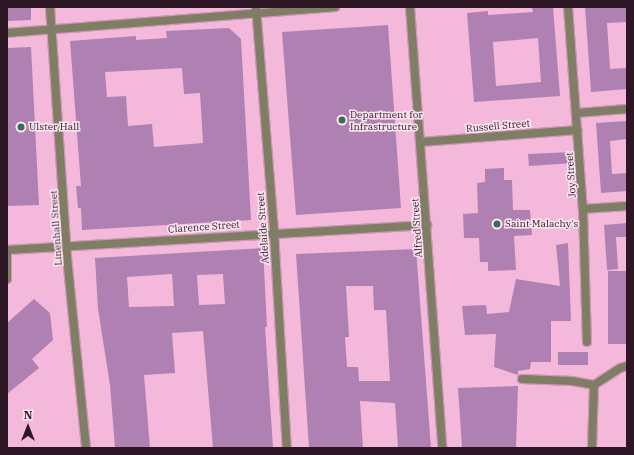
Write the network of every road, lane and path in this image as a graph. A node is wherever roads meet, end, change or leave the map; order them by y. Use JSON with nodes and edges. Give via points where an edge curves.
{"nodes":[{"id":1,"x":50,"y":7,"type":"edge"},
{"id":2,"x":335,"y":7,"type":"edge"},
{"id":3,"x":410,"y":7,"type":"edge"},
{"id":4,"x":568,"y":7,"type":"edge"},
{"id":5,"x":257,"y":9,"type":"edge"},
{"id":6,"x":52,"y":28,"type":"junction"},
{"id":7,"x":7,"y":33,"type":"edge"},
{"id":8,"x":627,"y":109,"type":"edge"},
{"id":9,"x":577,"y":113,"type":"junction"},
{"id":10,"x":578,"y":130,"type":"junction"},
{"id":11,"x":421,"y":142,"type":"junction"},
{"id":12,"x":627,"y":206,"type":"edge"},
{"id":13,"x":584,"y":209,"type":"junction"},
{"id":14,"x":427,"y":225,"type":"junction"},
{"id":15,"x":274,"y":232,"type":"junction"},
{"id":16,"x":67,"y":247,"type":"junction"},
{"id":17,"x":7,"y":251,"type":"edge"},
{"id":18,"x":7,"y":279,"type":"edge"},
{"id":19,"x":587,"y":342,"type":"dead end"},
{"id":20,"x":627,"y":366,"type":"edge"},
{"id":21,"x":522,"y":379,"type":"dead end"},
{"id":22,"x":594,"y":385,"type":"junction"},
{"id":23,"x":86,"y":448,"type":"edge"},
{"id":24,"x":286,"y":448,"type":"edge"},
{"id":25,"x":442,"y":448,"type":"edge"},
{"id":26,"x":592,"y":448,"type":"edge"}],
"edges":[{"from":1,"to":6,"type":"street","name":"Linenhall Street"},
{"from":2,"to":5,"type":"street"},
{"from":3,"to":11,"type":"street","name":"Alfred Street"},
{"from":4,"to":9,"type":"street","name":"Joy Street"},
{"from":5,"to":6,"type":"street"},
{"from":5,"to":15,"type":"street","name":"Adelaide Street"},
{"from":6,"to":7,"type":"street"},
{"from":6,"to":16,"type":"street","name":"Linenhall Street"},
{"from":8,"to":9,"type":"street"},
{"from":9,"to":10,"type":"street","name":"Joy Street"},
{"from":10,"to":11,"type":"street","name":"Russell Street"},
{"from":10,"to":13,"type":"street","name":"Joy Street"},
{"from":11,"to":14,"type":"street","name":"Alfred Street"},
{"from":12,"to":13,"type":"street"},
{"from":13,"to":19,"type":"street","name":"Joy Street"},
{"from":14,"to":15,"type":"street","name":"Clarence Street"},
{"from":14,"to":25,"type":"street","name":"Alfred Street"},
{"from":15,"to":16,"type":"street","name":"Clarence Street"},
{"from":15,"to":24,"type":"street","name":"Adelaide Street"},
{"from":16,"to":17,"type":"street","name":"Clarence Street"},
{"from":16,"to":23,"type":"street","name":"Linenhall Street"},
{"from":17,"to":18,"type":"street"},
{"from":20,"to":22,"type":"street"},
{"from":21,"to":22,"type":"street","via":[[572,381]]},
{"from":22,"to":26,"type":"street"}]}
